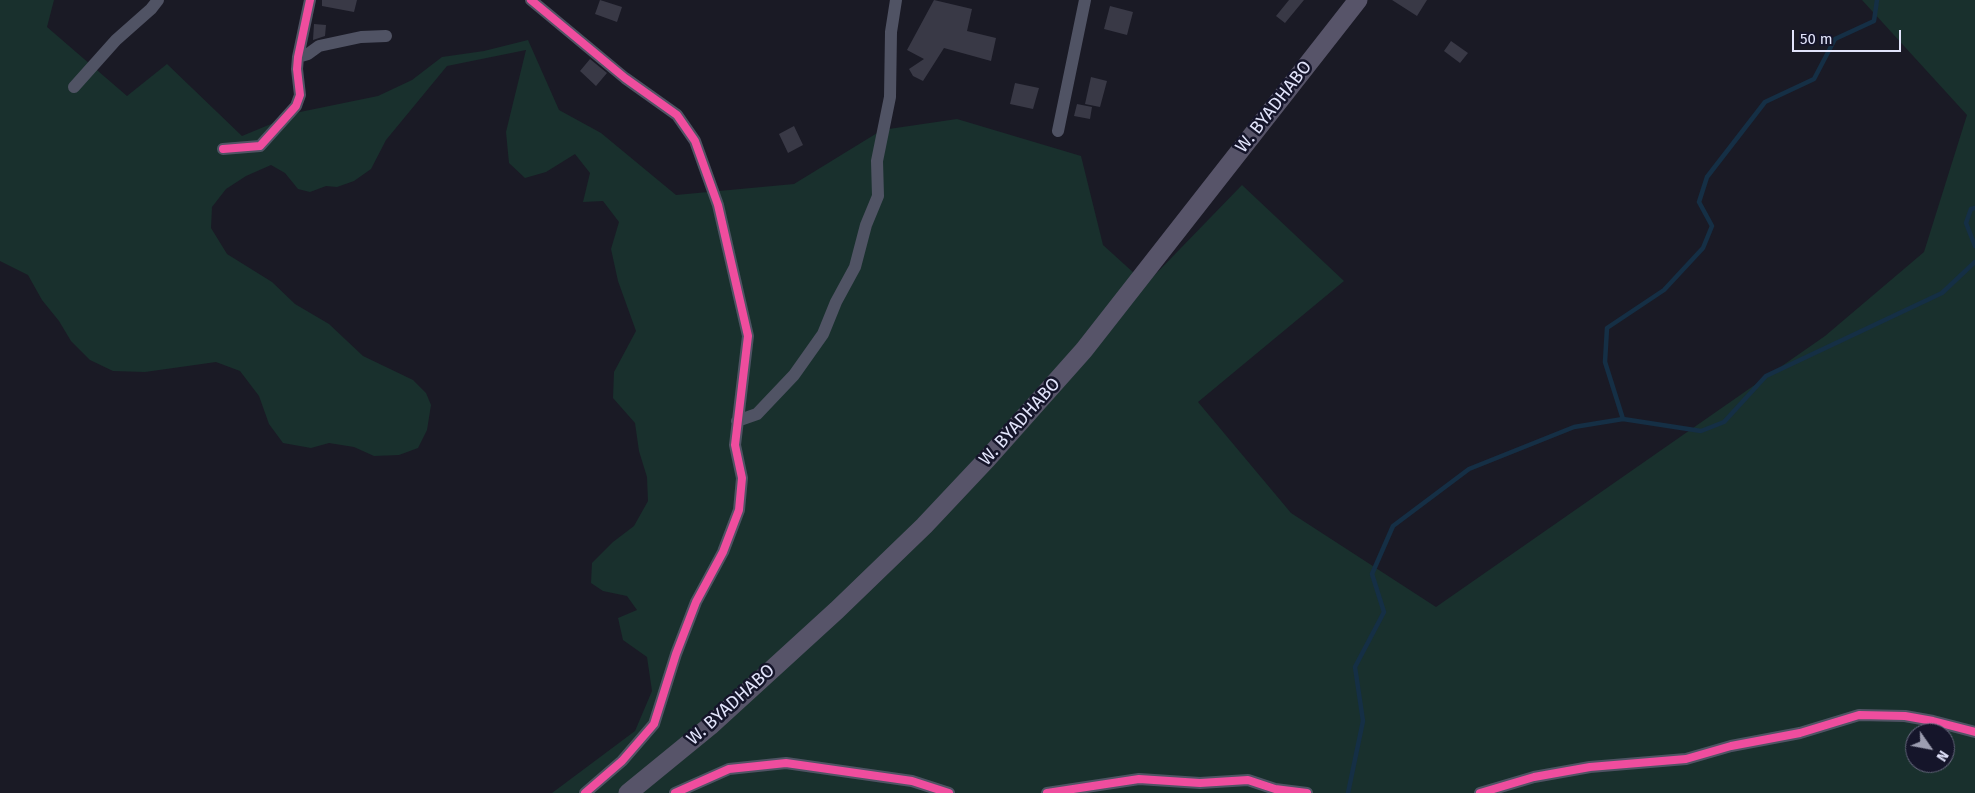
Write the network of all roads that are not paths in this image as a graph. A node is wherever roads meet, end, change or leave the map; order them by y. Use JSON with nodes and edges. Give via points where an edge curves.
{"nodes":[{"id":1,"x":158,"y":0,"type":"edge"},
{"id":2,"x":310,"y":0,"type":"edge"},
{"id":3,"x":531,"y":0,"type":"edge"},
{"id":4,"x":896,"y":0,"type":"edge"},
{"id":5,"x":1085,"y":0,"type":"edge"},
{"id":6,"x":1358,"y":0,"type":"edge"},
{"id":7,"x":386,"y":36,"type":"dead end"},
{"id":8,"x":298,"y":57,"type":"junction"},
{"id":9,"x":74,"y":87,"type":"dead end"},
{"id":10,"x":1058,"y":131,"type":"dead end"},
{"id":11,"x":223,"y":149,"type":"dead end"},
{"id":12,"x":737,"y":421,"type":"junction"},
{"id":13,"x":1975,"y":732,"type":"edge"},
{"id":14,"x":585,"y":793,"type":"edge"},
{"id":15,"x":628,"y":793,"type":"edge"},
{"id":16,"x":675,"y":793,"type":"edge"},
{"id":17,"x":950,"y":793,"type":"edge"},
{"id":18,"x":1047,"y":793,"type":"edge"},
{"id":19,"x":1308,"y":793,"type":"edge"},
{"id":20,"x":1480,"y":793,"type":"edge"}],
"edges":[{"from":1,"to":9,"type":"street"},
{"from":2,"to":8,"type":"street"},
{"from":3,"to":12,"type":"street","via":[[625,78],[677,115],[695,141],[718,205],[748,336]]},
{"from":4,"to":12,"type":"street","via":[[891,32],[890,97],[877,161],[878,196],[855,267],[823,334],[794,375],[757,414]]},
{"from":5,"to":10,"type":"street"},
{"from":6,"to":15,"type":"main road","name":"W. BYADHABO","via":[[1084,350],[988,458],[924,526],[837,610],[710,726]]},
{"from":7,"to":8,"type":"street","via":[[361,37],[319,46]]},
{"from":8,"to":11,"type":"street","via":[[300,95],[296,106],[260,146]]},
{"from":12,"to":14,"type":"street","via":[[735,445],[742,478],[739,510],[723,552],[696,602],[654,724],[622,761]]},
{"from":13,"to":20,"type":"street","via":[[1905,716],[1859,715],[1800,733],[1731,746],[1686,760],[1580,769],[1534,777]]},
{"from":16,"to":17,"type":"street","via":[[729,769],[786,763],[912,781]]},
{"from":18,"to":19,"type":"street","via":[[1139,779],[1200,783],[1248,780]]}]}
